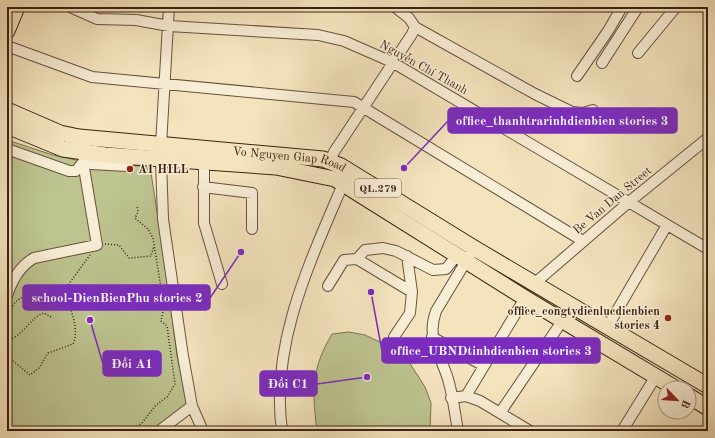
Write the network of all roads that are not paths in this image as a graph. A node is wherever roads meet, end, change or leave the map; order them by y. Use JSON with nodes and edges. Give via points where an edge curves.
{"nodes":[{"id":1,"x":16,"y":7,"type":"edge"},
{"id":2,"x":70,"y":7,"type":"edge"},
{"id":3,"x":169,"y":7,"type":"edge"},
{"id":4,"x":395,"y":7,"type":"edge"},
{"id":5,"x":622,"y":7,"type":"edge"},
{"id":6,"x":638,"y":7,"type":"edge"},
{"id":7,"x":676,"y":7,"type":"edge"},
{"id":8,"x":169,"y":26,"type":"junction"},
{"id":9,"x":415,"y":27,"type":"junction"},
{"id":10,"x":7,"y":31,"type":"edge"},
{"id":11,"x":7,"y":46,"type":"edge"},
{"id":12,"x":638,"y":53,"type":"dead end"},
{"id":13,"x":392,"y":62,"type":"junction"},
{"id":14,"x":602,"y":62,"type":"dead end"},
{"id":15,"x":577,"y":76,"type":"dead end"},
{"id":16,"x":165,"y":84,"type":"junction"},
{"id":17,"x":363,"y":108,"type":"junction"},
{"id":18,"x":7,"y":110,"type":"edge"},
{"id":19,"x":593,"y":110,"type":"dead end"},
{"id":20,"x":7,"y":126,"type":"edge"},
{"id":21,"x":708,"y":138,"type":"edge"},
{"id":22,"x":206,"y":148,"type":"junction"},
{"id":23,"x":7,"y":149,"type":"edge"},
{"id":24,"x":161,"y":152,"type":"junction"},
{"id":25,"x":130,"y":157,"type":"junction"},
{"id":26,"x":330,"y":161,"type":"junction"},
{"id":27,"x":83,"y":162,"type":"junction"},
{"id":28,"x":203,"y":162,"type":"junction"},
{"id":29,"x":343,"y":184,"type":"junction"},
{"id":30,"x":203,"y":187,"type":"junction"},
{"id":31,"x":629,"y":202,"type":"junction"},
{"id":32,"x":419,"y":214,"type":"junction"},
{"id":33,"x":667,"y":225,"type":"junction"},
{"id":34,"x":411,"y":227,"type":"junction"},
{"id":35,"x":252,"y":230,"type":"dead end"},
{"id":36,"x":583,"y":241,"type":"junction"},
{"id":37,"x":474,"y":248,"type":"junction"},
{"id":38,"x":708,"y":249,"type":"edge"},
{"id":39,"x":407,"y":256,"type":"junction"},
{"id":40,"x":461,"y":258,"type":"junction"},
{"id":41,"x":357,"y":259,"type":"junction"},
{"id":42,"x":534,"y":283,"type":"junction"},
{"id":43,"x":222,"y":284,"type":"dead end"},
{"id":44,"x":328,"y":286,"type":"dead end"},
{"id":45,"x":412,"y":292,"type":"junction"},
{"id":46,"x":7,"y":296,"type":"edge"},
{"id":47,"x":525,"y":298,"type":"junction"},
{"id":48,"x":573,"y":305,"type":"junction"},
{"id":49,"x":564,"y":320,"type":"junction"},
{"id":50,"x":608,"y":326,"type":"junction"},
{"id":51,"x":394,"y":337,"type":"dead end"},
{"id":52,"x":432,"y":337,"type":"junction"},
{"id":53,"x":484,"y":366,"type":"junction"},
{"id":54,"x":656,"y":376,"type":"junction"},
{"id":55,"x":662,"y":380,"type":"edge"},
{"id":56,"x":708,"y":386,"type":"edge"},
{"id":57,"x":466,"y":396,"type":"junction"},
{"id":58,"x":452,"y":398,"type":"junction"},
{"id":59,"x":697,"y":401,"type":"edge"},
{"id":60,"x":192,"y":406,"type":"junction"},
{"id":61,"x":708,"y":408,"type":"edge"},
{"id":62,"x":500,"y":413,"type":"junction"},
{"id":63,"x":159,"y":431,"type":"edge"},
{"id":64,"x":203,"y":431,"type":"edge"},
{"id":65,"x":282,"y":431,"type":"edge"},
{"id":66,"x":458,"y":431,"type":"edge"},
{"id":67,"x":530,"y":431,"type":"edge"},
{"id":68,"x":622,"y":431,"type":"edge"}],
"edges":[{"from":1,"to":10,"type":"highway"},
{"from":2,"to":8,"type":"street","name":"Nguyễn Chí Thanh","via":[[97,19],[136,20]]},
{"from":3,"to":8,"type":"street"},
{"from":4,"to":9,"type":"street","via":[[409,18]]},
{"from":5,"to":15,"type":"street"},
{"from":6,"to":14,"type":"street"},
{"from":7,"to":12,"type":"street"},
{"from":8,"to":13,"type":"street","name":"Nguyễn Chí Thanh","via":[[318,35],[344,41]]},
{"from":8,"to":16,"type":"street"},
{"from":9,"to":13,"type":"street"},
{"from":9,"to":19,"type":"street","via":[[572,112],[583,113]]},
{"from":11,"to":16,"type":"street","via":[[92,77]]},
{"from":13,"to":17,"type":"street"},
{"from":13,"to":31,"type":"street","name":"Nguyễn Chí Thanh"},
{"from":16,"to":17,"type":"street","via":[[330,99],[354,102]]},
{"from":16,"to":24,"type":"street"},
{"from":17,"to":26,"type":"street"},
{"from":17,"to":36,"type":"street"},
{"from":18,"to":24,"type":"highway","name":"Vo Nguyen Giap Road","number":"QL.279","via":[[60,133]]},
{"from":20,"to":25,"type":"highway","name":"Vo Nguyen Giap Road","number":"QL.279","via":[[63,149]]},
{"from":21,"to":31,"type":"street","name":"Be Van Dan Street"},
{"from":22,"to":24,"type":"highway","name":"Vo Nguyen Giap Road","number":"QL.279"},
{"from":22,"to":26,"type":"highway","name":"Vo Nguyen Giap Road","number":"QL.279"},
{"from":22,"to":28,"type":"street"},
{"from":23,"to":27,"type":"street","via":[[69,171],[76,171]]},
{"from":24,"to":25,"type":"highway","name":"Vo Nguyen Giap Road","number":"QL.279"},
{"from":24,"to":28,"type":"highway","name":"Vo Nguyen Giap Road","number":"QL.279"},
{"from":24,"to":60,"type":"street","via":[[164,219]]},
{"from":25,"to":27,"type":"street","via":[[127,166]]},
{"from":26,"to":32,"type":"highway","name":"Vo Nguyen Giap Road","number":"QL.279"},
{"from":27,"to":46,"type":"street","via":[[97,245],[34,258],[17,273]]},
{"from":28,"to":29,"type":"highway","name":"Vo Nguyen Giap Road","number":"QL.279","via":[[294,169],[335,179]]},
{"from":28,"to":30,"type":"street"},
{"from":29,"to":34,"type":"highway","name":"Vo Nguyen Giap Road","number":"QL.279"},
{"from":29,"to":65,"type":"street","via":[[315,250],[288,329],[280,389]]},
{"from":30,"to":35,"type":"street","via":[[252,192]]},
{"from":30,"to":43,"type":"street","via":[[204,222]]},
{"from":31,"to":33,"type":"street","name":"Nguyễn Chí Thanh"},
{"from":31,"to":36,"type":"street","name":"Be Van Dan Street"},
{"from":32,"to":34,"type":"highway"},
{"from":32,"to":37,"type":"highway","name":"Vo Nguyen Giap Road","number":"QL.279"},
{"from":33,"to":38,"type":"street","name":"Nguyễn Chí Thanh"},
{"from":33,"to":50,"type":"street"},
{"from":34,"to":40,"type":"highway","name":"Vo Nguyen Giap Road","number":"QL.279"},
{"from":36,"to":42,"type":"street","name":"Be Van Dan Street"},
{"from":37,"to":40,"type":"street"},
{"from":37,"to":42,"type":"highway","name":"Vo Nguyen Giap Road","number":"QL.279"},
{"from":39,"to":40,"type":"street","via":[[433,270],[446,270]]},
{"from":39,"to":41,"type":"street","via":[[396,251],[374,248],[365,250]]},
{"from":39,"to":45,"type":"street"},
{"from":40,"to":47,"type":"highway","name":"Vo Nguyen Giap Road","number":"QL.279"},
{"from":40,"to":52,"type":"street","via":[[436,311],[432,322]]},
{"from":41,"to":44,"type":"street","via":[[344,260]]},
{"from":41,"to":45,"type":"street"},
{"from":42,"to":47,"type":"highway"},
{"from":42,"to":48,"type":"highway","name":"Vo Nguyen Giap Road","number":"QL.279"},
{"from":45,"to":51,"type":"street","via":[[410,313]]},
{"from":47,"to":49,"type":"highway","name":"Vo Nguyen Giap Road","number":"QL.279"},
{"from":47,"to":53,"type":"street"},
{"from":48,"to":49,"type":"street"},
{"from":48,"to":50,"type":"highway","name":"Vo Nguyen Giap Road","number":"QL.279"},
{"from":49,"to":54,"type":"highway","name":"Vo Nguyen Giap Road","number":"QL.279"},
{"from":49,"to":62,"type":"street"},
{"from":50,"to":56,"type":"highway","name":"Vo Nguyen Giap Road","number":"QL.279"},
{"from":52,"to":53,"type":"street"},
{"from":52,"to":58,"type":"street","via":[[448,379]]},
{"from":53,"to":57,"type":"street"},
{"from":54,"to":55,"type":"highway","name":"Vo Nguyen Giap Road","number":"QL.279"},
{"from":54,"to":68,"type":"street"},
{"from":57,"to":58,"type":"street"},
{"from":57,"to":62,"type":"street"},
{"from":58,"to":66,"type":"street"},
{"from":59,"to":61,"type":"highway"},
{"from":60,"to":63,"type":"street"},
{"from":60,"to":64,"type":"street"},
{"from":62,"to":67,"type":"street"}]}
